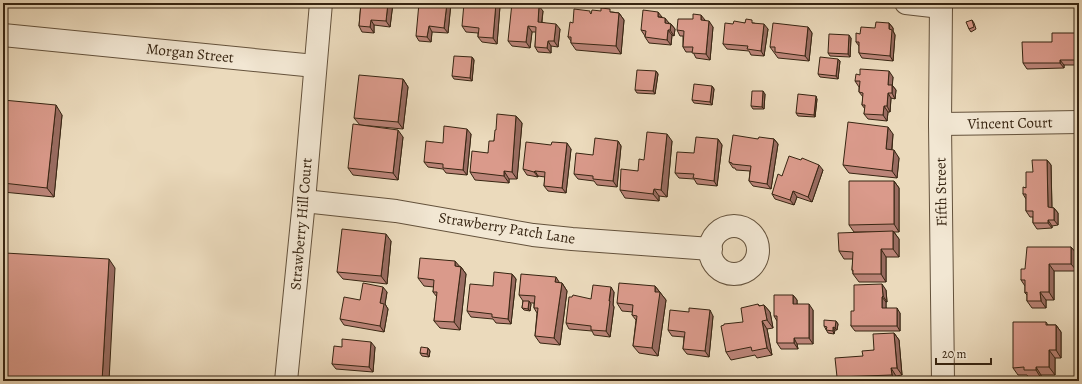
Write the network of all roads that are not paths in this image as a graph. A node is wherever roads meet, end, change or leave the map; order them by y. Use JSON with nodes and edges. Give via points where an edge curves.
{"nodes":[{"id":1,"x":321,"y":3,"type":"edge"},
{"id":2,"x":906,"y":3,"type":"edge"},
{"id":3,"x":941,"y":5,"type":"edge"},
{"id":4,"x":3,"y":35,"type":"edge"},
{"id":5,"x":315,"y":66,"type":"junction"},
{"id":6,"x":1079,"y":122,"type":"edge"},
{"id":7,"x":940,"y":124,"type":"junction"},
{"id":8,"x":304,"y":201,"type":"junction"},
{"id":9,"x":711,"y":249,"type":"dead end"},
{"id":10,"x":286,"y":381,"type":"edge"},
{"id":11,"x":943,"y":381,"type":"edge"}],
"edges":[{"from":1,"to":5,"type":"street"},
{"from":2,"to":3,"type":"street"},
{"from":3,"to":7,"type":"street","name":"Fifth Street"},
{"from":4,"to":5,"type":"street","name":"Morgan Street"},
{"from":5,"to":8,"type":"street","name":"Strawberry Hill Court"},
{"from":6,"to":7,"type":"street","name":"Vincent Court"},
{"from":7,"to":11,"type":"street","name":"Fifth Street"},
{"from":8,"to":9,"type":"street","name":"Strawberry Patch Lane","via":[[396,211],[533,235]]},
{"from":8,"to":10,"type":"street","name":"Strawberry Hill Court"}]}
